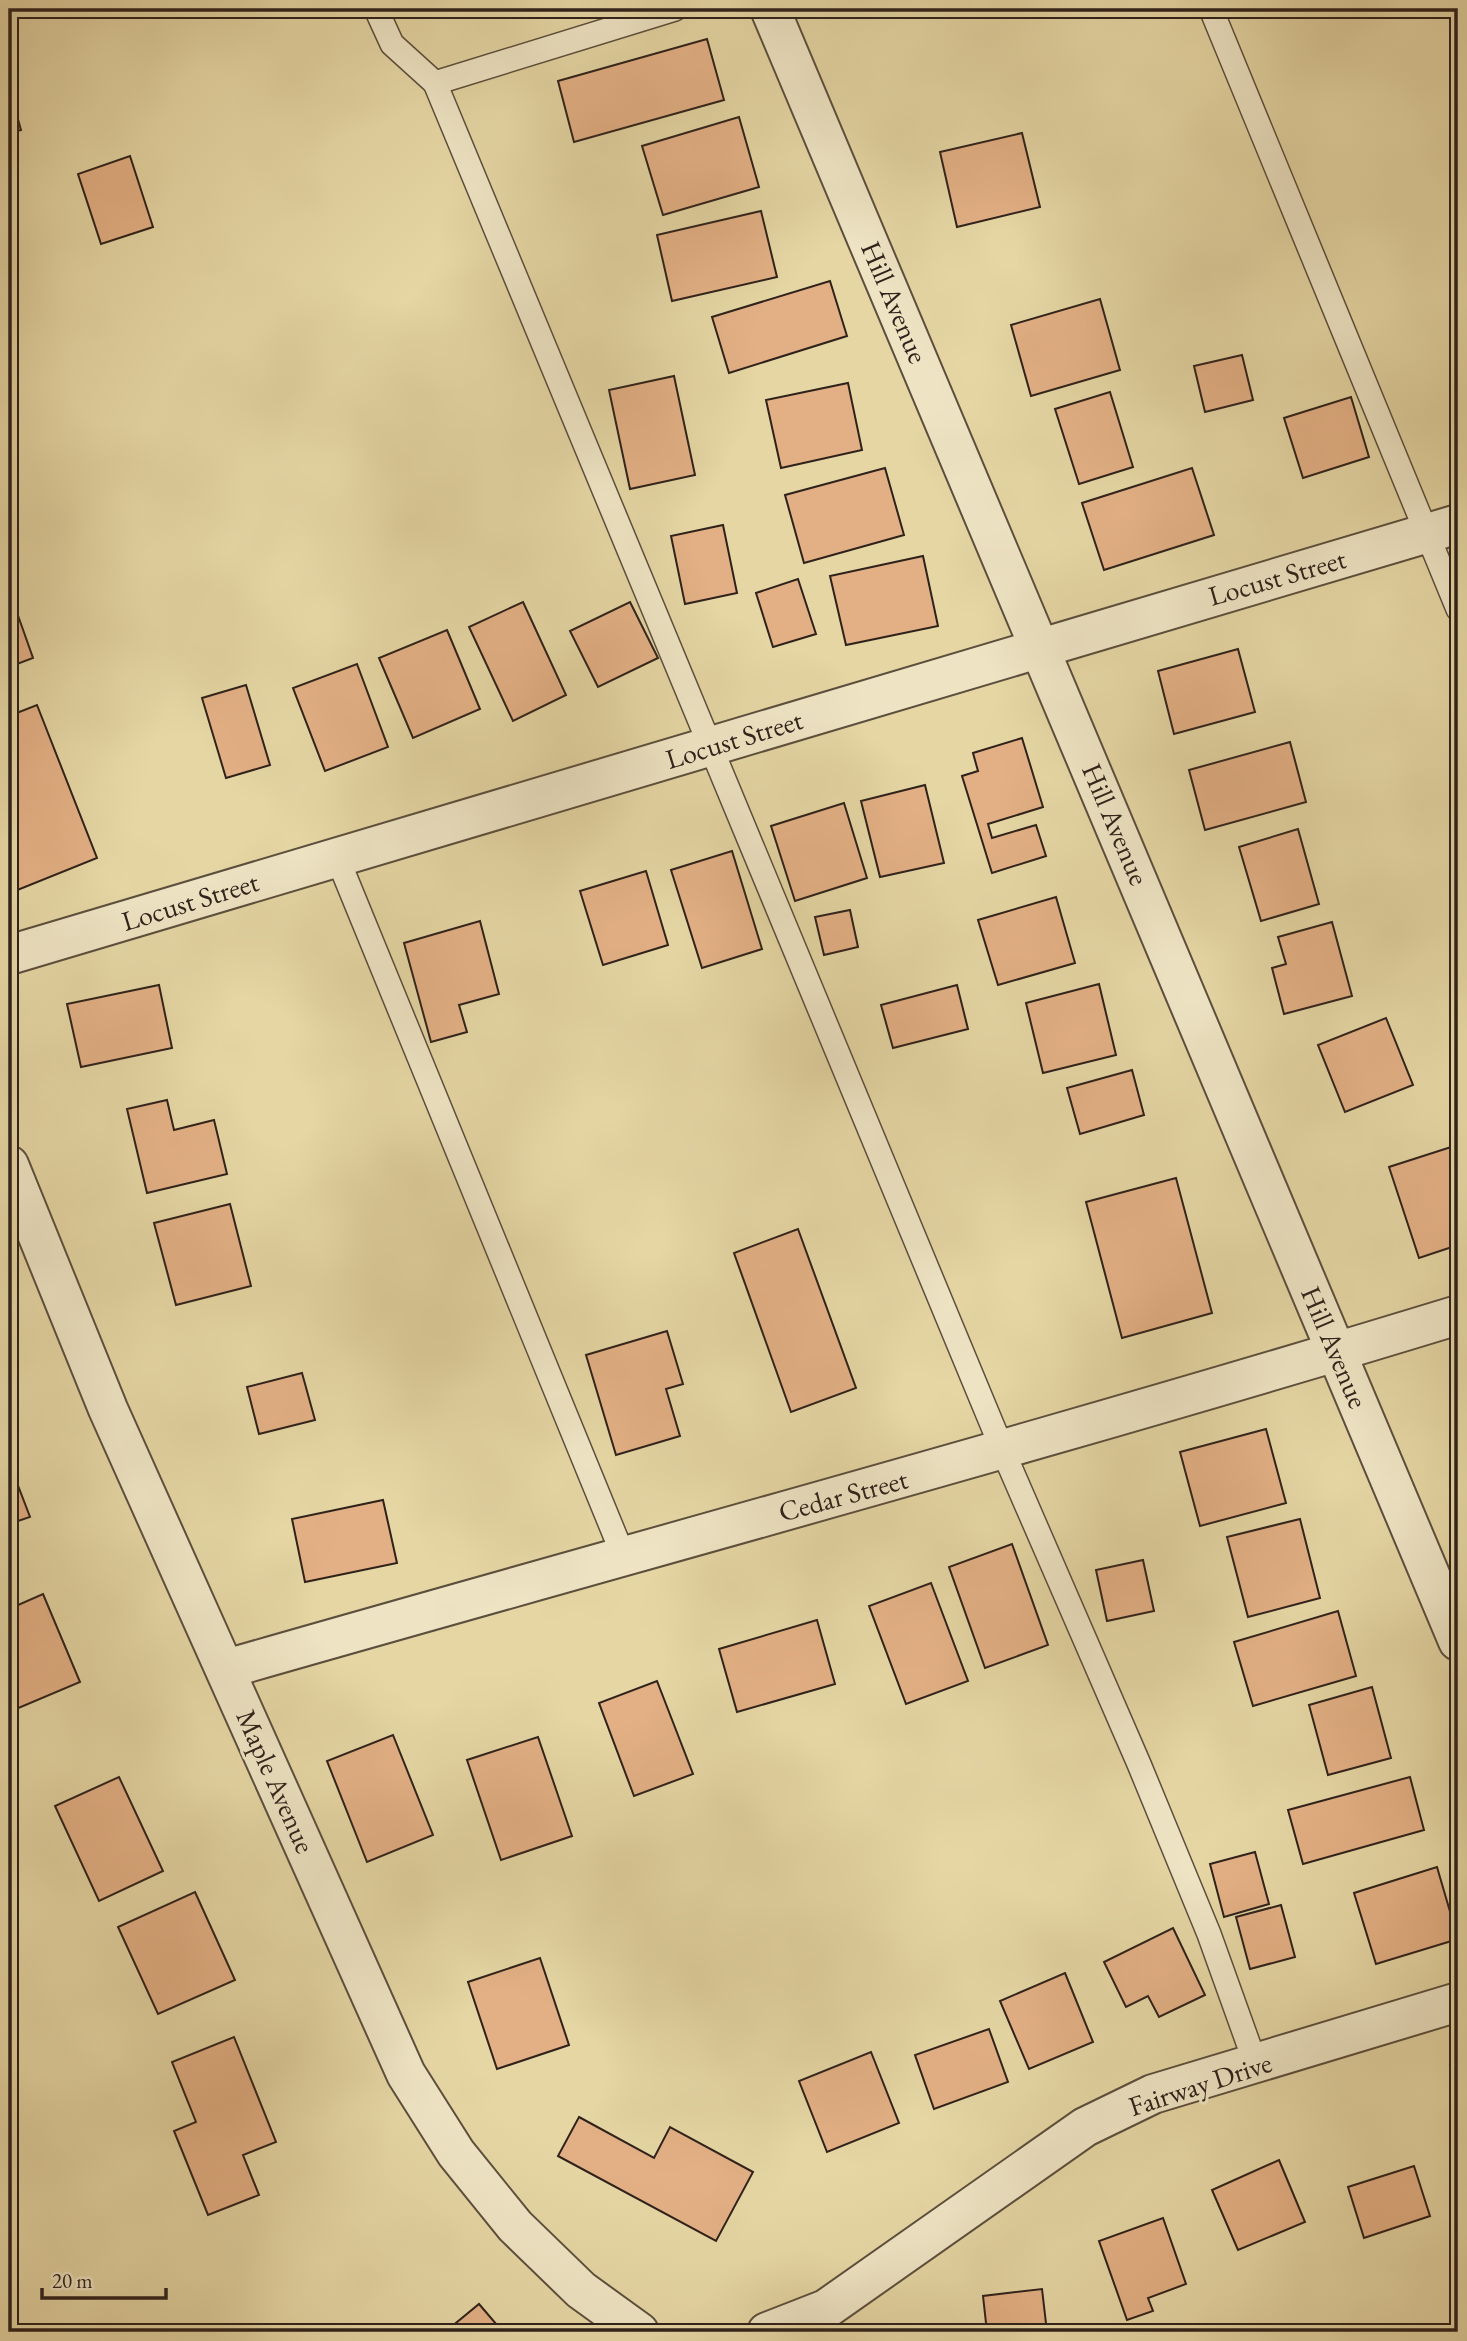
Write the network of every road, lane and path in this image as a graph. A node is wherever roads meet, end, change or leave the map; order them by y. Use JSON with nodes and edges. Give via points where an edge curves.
{"nodes":[{"id":1,"x":376,"y":9,"type":"edge"},
{"id":2,"x":675,"y":9,"type":"edge"},
{"id":3,"x":770,"y":9,"type":"edge"},
{"id":4,"x":1211,"y":9,"type":"edge"},
{"id":5,"x":435,"y":83,"type":"junction"},
{"id":6,"x":1442,"y":528,"type":"edge"},
{"id":7,"x":1458,"y":609,"type":"edge"},
{"id":8,"x":1041,"y":647,"type":"junction"},
{"id":9,"x":710,"y":747,"type":"junction"},
{"id":10,"x":337,"y":857,"type":"junction"},
{"id":11,"x":9,"y":955,"type":"edge"},
{"id":12,"x":13,"y":1189,"type":"edge"},
{"id":13,"x":1458,"y":1315,"type":"edge"},
{"id":14,"x":1338,"y":1352,"type":"junction"},
{"id":15,"x":1003,"y":1451,"type":"junction"},
{"id":16,"x":623,"y":1555,"type":"junction"},
{"id":17,"x":1458,"y":1641,"type":"edge"},
{"id":18,"x":226,"y":1669,"type":"junction"},
{"id":19,"x":1458,"y":2002,"type":"edge"},
{"id":20,"x":1255,"y":2064,"type":"junction"},
{"id":21,"x":821,"y":2321,"type":"edge"},
{"id":22,"x":639,"y":2332,"type":"edge"},
{"id":23,"x":767,"y":2332,"type":"edge"}],
"edges":[{"from":1,"to":5,"type":"lane","via":[[392,44]]},
{"from":2,"to":5,"type":"lane"},
{"from":3,"to":8,"type":"street","name":"Hill Avenue"},
{"from":4,"to":6,"type":"lane"},
{"from":5,"to":9,"type":"lane"},
{"from":6,"to":7,"type":"lane"},
{"from":6,"to":8,"type":"street","name":"Locust Street"},
{"from":8,"to":9,"type":"street","name":"Locust Street"},
{"from":8,"to":14,"type":"street","name":"Hill Avenue"},
{"from":9,"to":10,"type":"street","name":"Locust Street"},
{"from":9,"to":15,"type":"lane"},
{"from":10,"to":11,"type":"street","name":"Locust Street"},
{"from":10,"to":16,"type":"lane"},
{"from":12,"to":18,"type":"street","name":"Maple Avenue"},
{"from":13,"to":14,"type":"street","name":"Cedar Street"},
{"from":14,"to":15,"type":"street","name":"Cedar Street"},
{"from":14,"to":17,"type":"street","name":"Hill Avenue"},
{"from":15,"to":16,"type":"street","name":"Cedar Street"},
{"from":15,"to":20,"type":"lane","via":[[1209,1934]]},
{"from":16,"to":18,"type":"street","name":"Cedar Street"},
{"from":18,"to":22,"type":"street","name":"Maple Avenue","via":[[413,2085],[456,2153],[515,2226],[581,2290]]},
{"from":19,"to":20,"type":"street","name":"Fairway Drive"},
{"from":20,"to":21,"type":"street","name":"Fairway Drive","via":[[1153,2094],[1084,2127]]},
{"from":21,"to":23,"type":"street","name":"Fairway Drive"}]}
